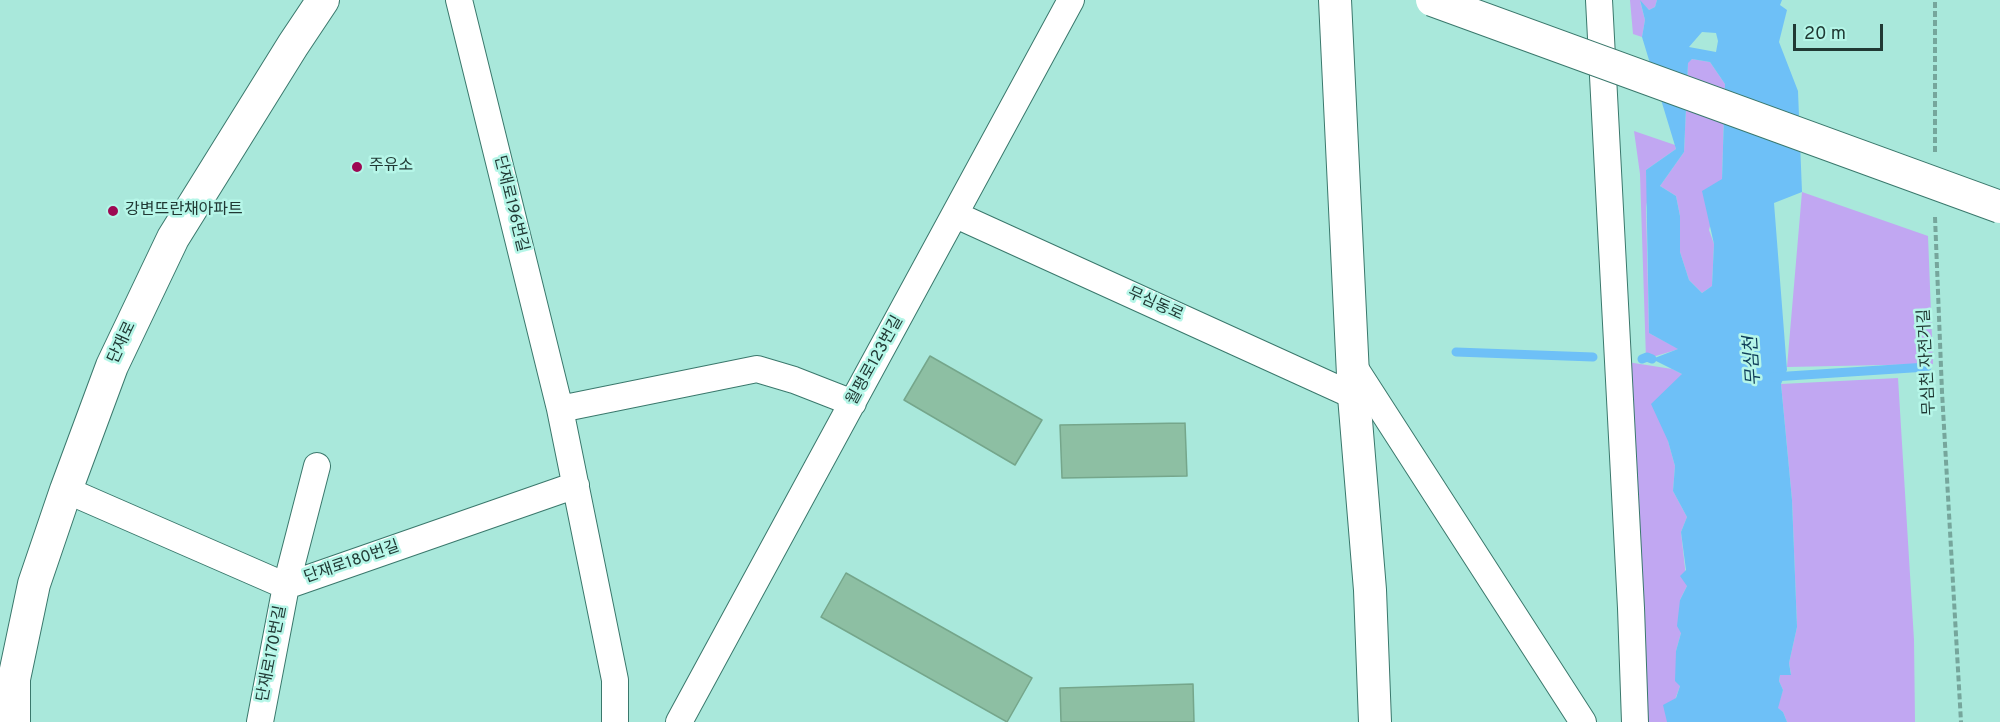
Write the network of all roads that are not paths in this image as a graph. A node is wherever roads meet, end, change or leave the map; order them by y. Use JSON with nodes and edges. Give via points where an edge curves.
{"nodes":[{"id":1,"x":323,"y":0,"type":"edge"},
{"id":2,"x":459,"y":0,"type":"edge"},
{"id":3,"x":1071,"y":0,"type":"edge"},
{"id":4,"x":1335,"y":0,"type":"edge"},
{"id":5,"x":1432,"y":0,"type":"edge"},
{"id":6,"x":1599,"y":0,"type":"edge"},
{"id":7,"x":2000,"y":207,"type":"edge"},
{"id":8,"x":956,"y":215,"type":"junction"},
{"id":9,"x":1353,"y":365,"type":"junction"},
{"id":10,"x":1354,"y":396,"type":"junction"},
{"id":11,"x":853,"y":403,"type":"junction"},
{"id":12,"x":560,"y":409,"type":"junction"},
{"id":13,"x":317,"y":466,"type":"dead end"},
{"id":14,"x":576,"y":485,"type":"junction"},
{"id":15,"x":66,"y":490,"type":"junction"},
{"id":16,"x":286,"y":586,"type":"junction"},
{"id":17,"x":14,"y":722,"type":"edge"},
{"id":18,"x":260,"y":722,"type":"edge"},
{"id":19,"x":615,"y":722,"type":"edge"},
{"id":20,"x":679,"y":722,"type":"edge"},
{"id":21,"x":1375,"y":722,"type":"edge"},
{"id":22,"x":1582,"y":722,"type":"edge"},
{"id":23,"x":1635,"y":722,"type":"edge"}],
"edges":[{"from":1,"to":15,"type":"street","name":"단재로","via":[[173,238],[112,366]]},
{"from":2,"to":12,"type":"street","name":"단재로196번길"},
{"from":3,"to":8,"type":"street","name":"월평로123번길"},
{"from":4,"to":9,"type":"street"},
{"from":5,"to":7,"type":"street","bridge":true},
{"from":6,"to":23,"type":"street"},
{"from":8,"to":10,"type":"street","name":"무심동로"},
{"from":8,"to":11,"type":"street","name":"월평로123번길"},
{"from":9,"to":10,"type":"street"},
{"from":9,"to":22,"type":"street"},
{"from":10,"to":21,"type":"street","via":[[1370,590]]},
{"from":11,"to":12,"type":"street","via":[[757,369]]},
{"from":11,"to":20,"type":"street","name":"월평로123번길"},
{"from":12,"to":14,"type":"street","name":"단재로196번길"},
{"from":13,"to":16,"type":"street"},
{"from":14,"to":16,"type":"street","name":"단재로180번길"},
{"from":14,"to":19,"type":"street","name":"단재로196번길","via":[[615,680]]},
{"from":15,"to":16,"type":"street","name":"단재로180번길"},
{"from":15,"to":17,"type":"street","name":"단재로","via":[[34,584],[14,679]]},
{"from":16,"to":18,"type":"street","name":"단재로170번길"}]}
